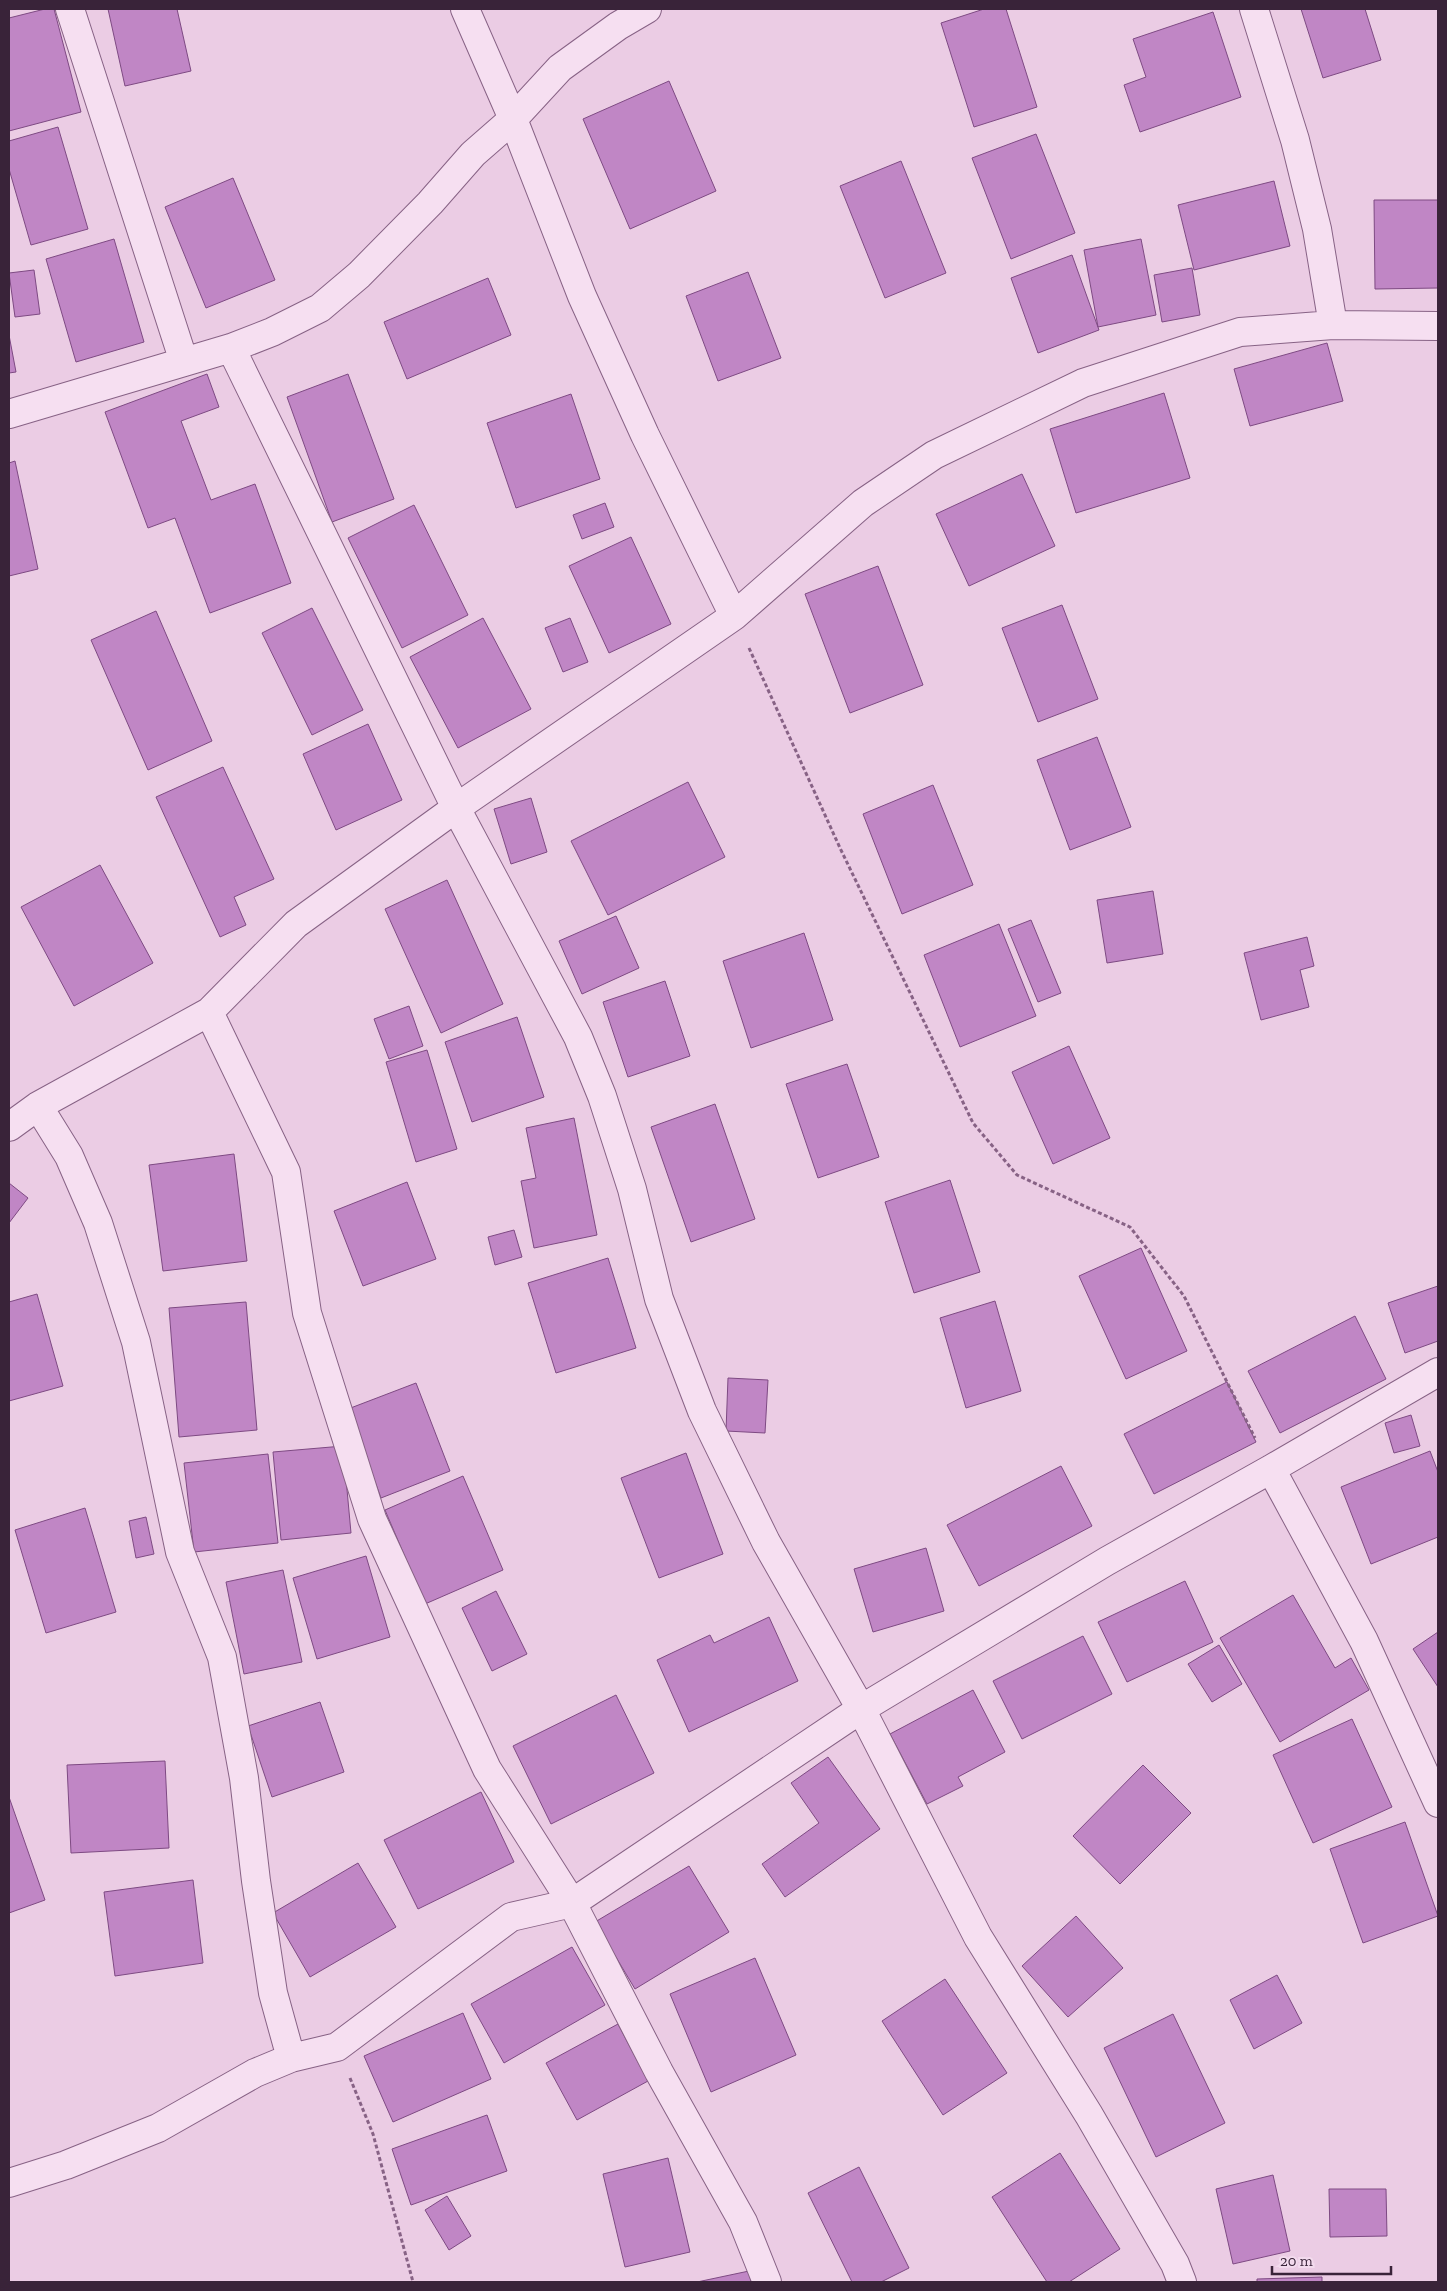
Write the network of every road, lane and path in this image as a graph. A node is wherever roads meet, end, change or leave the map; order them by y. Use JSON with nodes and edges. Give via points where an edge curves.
{"nodes":[{"id":1,"x":70,"y":9,"type":"edge"},
{"id":2,"x":465,"y":9,"type":"edge"},
{"id":3,"x":647,"y":9,"type":"edge"},
{"id":4,"x":1254,"y":9,"type":"edge"},
{"id":5,"x":513,"y":119,"type":"junction"},
{"id":6,"x":1333,"y":326,"type":"junction"},
{"id":7,"x":1438,"y":326,"type":"edge"},
{"id":8,"x":231,"y":348,"type":"junction"},
{"id":9,"x":184,"y":362,"type":"junction"},
{"id":10,"x":9,"y":414,"type":"edge"},
{"id":11,"x":734,"y":616,"type":"junction"},
{"id":12,"x":456,"y":808,"type":"junction"},
{"id":13,"x":209,"y":1012,"type":"junction"},
{"id":14,"x":38,"y":1106,"type":"junction"},
{"id":15,"x":9,"y":1127,"type":"edge"},
{"id":16,"x":1438,"y":1372,"type":"edge"},
{"id":17,"x":1271,"y":1470,"type":"junction"},
{"id":18,"x":861,"y":1709,"type":"junction"},
{"id":19,"x":1438,"y":1803,"type":"edge"},
{"id":20,"x":572,"y":1902,"type":"junction"},
{"id":21,"x":337,"y":2047,"type":"junction"},
{"id":22,"x":291,"y":2058,"type":"junction"},
{"id":23,"x":9,"y":2183,"type":"edge"},
{"id":24,"x":414,"y":2282,"type":"edge"},
{"id":25,"x":767,"y":2282,"type":"edge"},
{"id":26,"x":1182,"y":2282,"type":"edge"}],
"edges":[{"from":1,"to":9,"type":"street"},
{"from":2,"to":5,"type":"street"},
{"from":3,"to":5,"type":"street","via":[[560,68]]},
{"from":4,"to":6,"type":"street","via":[[1302,167],[1317,229]]},
{"from":5,"to":8,"type":"street","via":[[473,154],[359,275],[320,308]]},
{"from":5,"to":11,"type":"street","via":[[586,304],[645,435]]},
{"from":6,"to":7,"type":"street"},
{"from":6,"to":11,"type":"street","via":[[1240,332],[1082,383],[1014,415],[934,455],[863,503]]},
{"from":8,"to":9,"type":"street"},
{"from":8,"to":12,"type":"street"},
{"from":9,"to":10,"type":"street"},
{"from":11,"to":12,"type":"street"},
{"from":11,"to":17,"type":"path","via":[[840,848],[973,1123],[1017,1175],[1130,1227],[1184,1296]]},
{"from":12,"to":13,"type":"street","via":[[296,924]]},
{"from":12,"to":18,"type":"street","via":[[578,1037],[602,1096],[632,1189],[660,1299],[702,1411],[766,1542]]},
{"from":13,"to":14,"type":"street"},
{"from":13,"to":20,"type":"street","via":[[286,1172],[307,1313],[372,1519],[487,1769]]},
{"from":14,"to":15,"type":"street"},
{"from":14,"to":22,"type":"street","via":[[69,1156],[98,1223],[136,1342],[180,1552],[222,1657],[244,1778],[273,1992]]},
{"from":16,"to":17,"type":"street"},
{"from":17,"to":18,"type":"street","via":[[1107,1561]]},
{"from":17,"to":19,"type":"street","via":[[1364,1641]]},
{"from":18,"to":20,"type":"street"},
{"from":18,"to":26,"type":"street","via":[[978,1938],[1089,2115],[1175,2264]]},
{"from":20,"to":21,"type":"street","via":[[511,1917]]},
{"from":20,"to":25,"type":"street","via":[[659,2072],[743,2222]]},
{"from":21,"to":22,"type":"street"},
{"from":21,"to":24,"type":"path","via":[[374,2134]]},
{"from":22,"to":23,"type":"street","via":[[255,2073],[158,2128],[66,2165]]}]}
